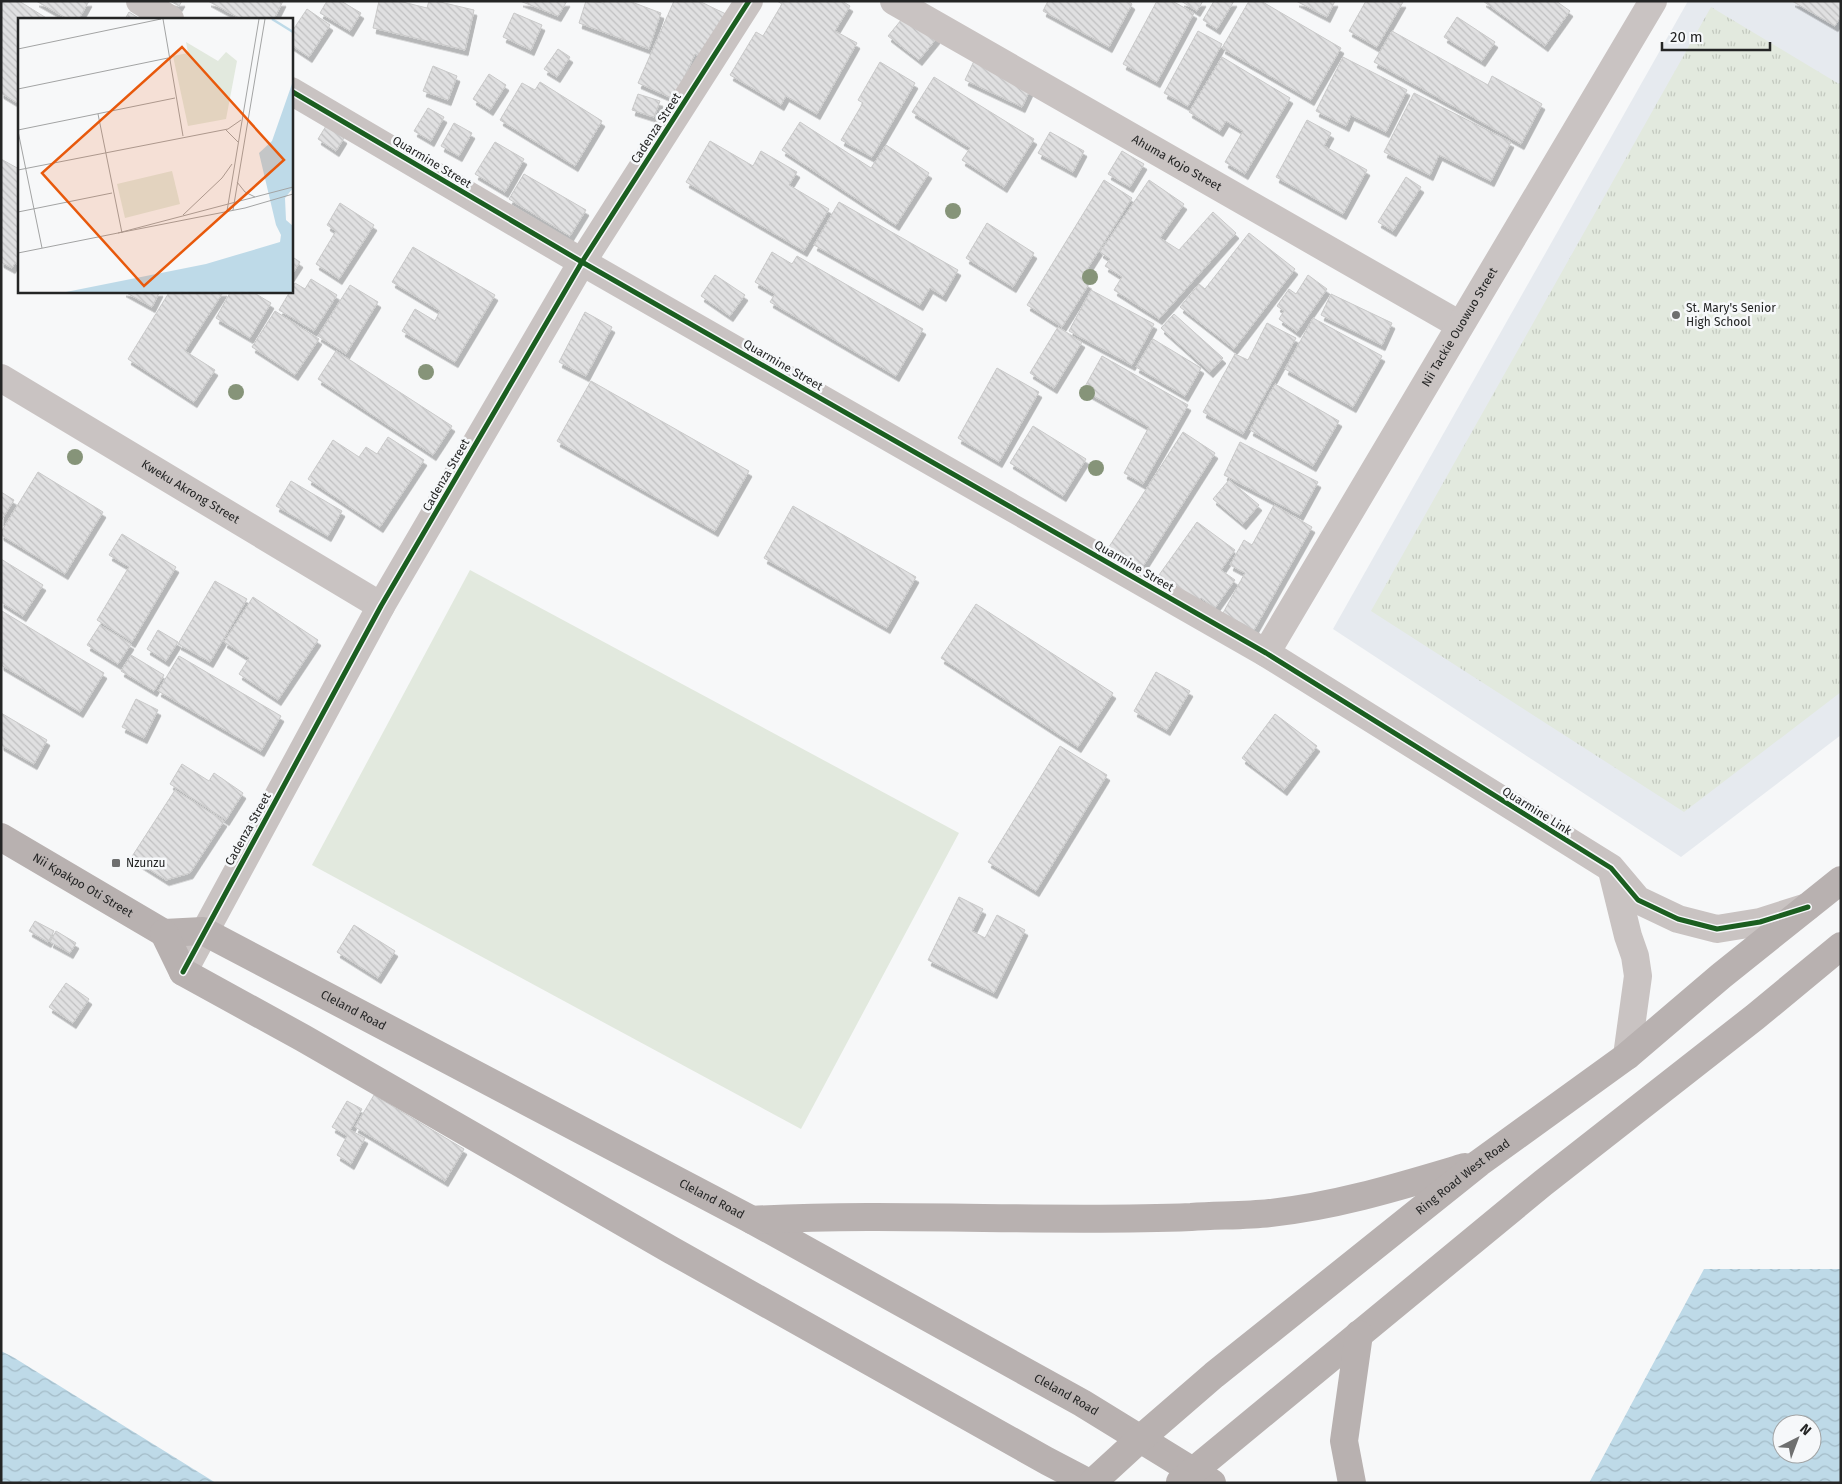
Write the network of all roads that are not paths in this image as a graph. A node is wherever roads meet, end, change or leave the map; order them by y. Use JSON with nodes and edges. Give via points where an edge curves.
{"nodes":[{"id":1,"x":140,"y":1,"type":"edge"},
{"id":2,"x":749,"y":1,"type":"edge"},
{"id":3,"x":894,"y":1,"type":"edge"},
{"id":4,"x":1654,"y":1,"type":"edge"},
{"id":5,"x":168,"y":18,"type":"edge"},
{"id":6,"x":292,"y":91,"type":"edge"},
{"id":7,"x":582,"y":262,"type":"junction"},
{"id":8,"x":1460,"y":325,"type":"junction"},
{"id":9,"x":1,"y":378,"type":"edge"},
{"id":10,"x":381,"y":606,"type":"junction"},
{"id":11,"x":1266,"y":654,"type":"junction"},
{"id":12,"x":1,"y":837,"type":"edge"},
{"id":13,"x":1611,"y":868,"type":"junction"},
{"id":14,"x":1841,"y":880,"type":"edge"},
{"id":15,"x":1808,"y":907,"type":"junction"},
{"id":16,"x":203,"y":931,"type":"junction"},
{"id":17,"x":164,"y":933,"type":"junction"},
{"id":18,"x":1841,"y":946,"type":"edge"},
{"id":19,"x":182,"y":972,"type":"junction"},
{"id":20,"x":1627,"y":1056,"type":"junction"},
{"id":21,"x":1478,"y":1163,"type":"junction"},
{"id":22,"x":752,"y":1220,"type":"junction"},
{"id":23,"x":1359,"y":1334,"type":"junction"},
{"id":24,"x":1140,"y":1439,"type":"junction"},
{"id":25,"x":1194,"y":1479,"type":"edge"},
{"id":26,"x":1090,"y":1483,"type":"edge"},
{"id":27,"x":1352,"y":1483,"type":"edge"}],
"edges":[{"from":1,"to":5,"type":"street"},
{"from":2,"to":7,"type":"street","name":"Cadenza Street"},
{"from":3,"to":8,"type":"street","name":"Ahuma Kojo Street"},
{"from":4,"to":8,"type":"street","name":"Nii Tackie Ouowuo Street"},
{"from":6,"to":7,"type":"street","name":"Quarmine Street"},
{"from":7,"to":10,"type":"street","name":"Cadenza Street"},
{"from":7,"to":11,"type":"street","name":"Quarmine Street"},
{"from":8,"to":11,"type":"street","name":"Nii Tackie Ouowuo Street"},
{"from":9,"to":10,"type":"street","name":"Kweku Akrong Street"},
{"from":10,"to":16,"type":"street","name":"Cadenza Street"},
{"from":11,"to":13,"type":"street","name":"Quarmine Link"},
{"from":12,"to":17,"type":"main road","name":"Nii Kpakpo Oti Street"},
{"from":13,"to":15,"type":"street","name":"Quarmine Link","via":[[1638,900],[1678,919],[1717,929],[1760,922]]},
{"from":13,"to":20,"type":"street","via":[[1638,976]]},
{"from":14,"to":15,"type":"main road","name":"Ring Road West Road"},
{"from":15,"to":20,"type":"main road","name":"Ring Road West Road"},
{"from":16,"to":17,"type":"main road"},
{"from":16,"to":19,"type":"street","name":"Cadenza Street"},
{"from":16,"to":22,"type":"main road","name":"Cleland Road"},
{"from":17,"to":19,"type":"main road"},
{"from":18,"to":23,"type":"main road"},
{"from":19,"to":26,"type":"main road"},
{"from":20,"to":21,"type":"main road","name":"Ring Road West Road"},
{"from":21,"to":22,"type":"main road","via":[[1381,1192],[1322,1206],[1270,1213],[1137,1219],[811,1217]]},
{"from":21,"to":24,"type":"main road","name":"Ring Road West Road","via":[[1214,1375]]},
{"from":22,"to":24,"type":"main road","name":"Cleland Road","via":[[1082,1403]]},
{"from":23,"to":25,"type":"main road"},
{"from":23,"to":27,"type":"main road","via":[[1344,1441]]},
{"from":24,"to":25,"type":"main road","name":"Cleland Road"},
{"from":24,"to":26,"type":"main road","name":"Ring Road West Road"}]}
